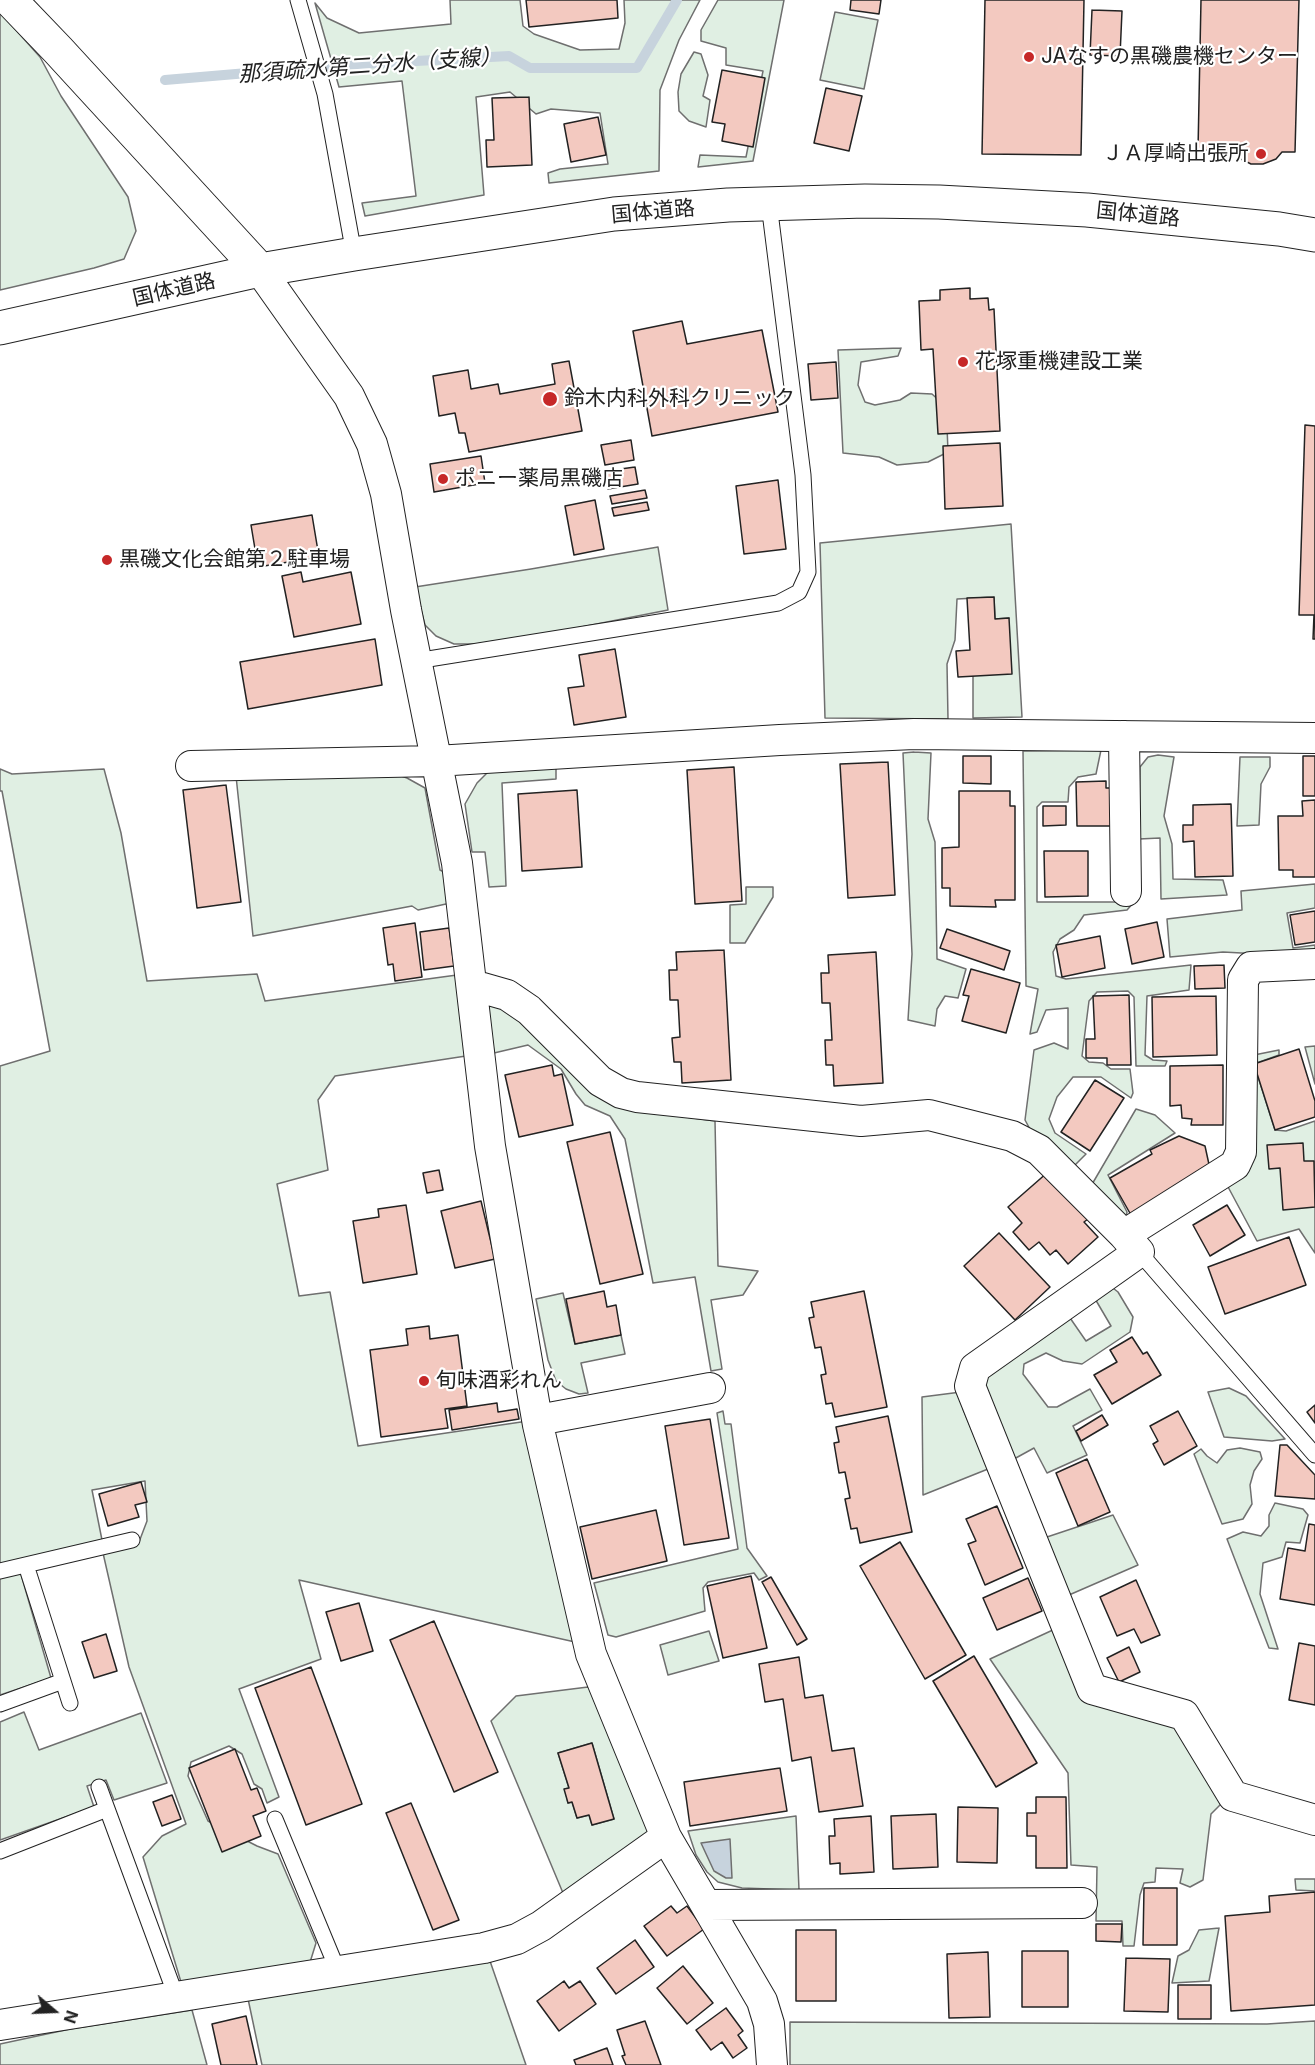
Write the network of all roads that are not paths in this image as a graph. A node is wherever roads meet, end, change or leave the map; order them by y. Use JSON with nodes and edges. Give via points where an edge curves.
{"nodes":[{"id":1,"x":10,"y":0,"type":"edge"},
{"id":2,"x":298,"y":0,"type":"edge"},
{"id":3,"x":769,"y":204,"type":"junction"},
{"id":4,"x":1315,"y":235,"type":"edge"},
{"id":5,"x":354,"y":254,"type":"junction"},
{"id":6,"x":260,"y":270,"type":"junction"},
{"id":7,"x":0,"y":328,"type":"edge"},
{"id":8,"x":416,"y":660,"type":"junction"},
{"id":9,"x":1124,"y":736,"type":"junction"},
{"id":10,"x":1315,"y":738,"type":"edge"},
{"id":11,"x":436,"y":761,"type":"junction"},
{"id":12,"x":191,"y":766,"type":"dead end"},
{"id":13,"x":1126,"y":891,"type":"dead end"},
{"id":14,"x":1315,"y":964,"type":"edge"},
{"id":15,"x":472,"y":985,"type":"junction"},
{"id":16,"x":1131,"y":1244,"type":"junction"},
{"id":17,"x":710,"y":1388,"type":"dead end"},
{"id":18,"x":538,"y":1420,"type":"junction"},
{"id":19,"x":1315,"y":1455,"type":"edge"},
{"id":20,"x":132,"y":1540,"type":"dead end"},
{"id":21,"x":26,"y":1565,"type":"junction"},
{"id":22,"x":0,"y":1571,"type":"edge"},
{"id":23,"x":63,"y":1681,"type":"junction"},
{"id":24,"x":70,"y":1703,"type":"dead end"},
{"id":25,"x":0,"y":1704,"type":"edge"},
{"id":26,"x":99,"y":1787,"type":"dead end"},
{"id":27,"x":107,"y":1809,"type":"junction"},
{"id":28,"x":275,"y":1819,"type":"dead end"},
{"id":29,"x":1315,"y":1820,"type":"edge"},
{"id":30,"x":666,"y":1838,"type":"junction"},
{"id":31,"x":0,"y":1851,"type":"edge"},
{"id":32,"x":1082,"y":1903,"type":"dead end"},
{"id":33,"x":706,"y":1905,"type":"junction"},
{"id":34,"x":338,"y":1971,"type":"junction"},
{"id":35,"x":176,"y":1996,"type":"junction"},
{"id":36,"x":0,"y":2025,"type":"edge"},
{"id":37,"x":772,"y":2065,"type":"edge"}],
"edges":[{"from":1,"to":6,"type":"street"},
{"from":2,"to":5,"type":"lane","via":[[325,94]]},
{"from":3,"to":4,"type":"street","name":"国体道路","via":[[939,202],[1053,208]]},
{"from":3,"to":5,"type":"street","name":"国体道路","via":[[614,214]]},
{"from":3,"to":8,"type":"lane","via":[[803,475],[808,572],[800,592],[778,603]]},
{"from":5,"to":6,"type":"street","name":"国体道路"},
{"from":6,"to":7,"type":"street","name":"国体道路"},
{"from":6,"to":8,"type":"street","via":[[349,396],[372,444],[386,494]]},
{"from":8,"to":11,"type":"street"},
{"from":9,"to":10,"type":"street"},
{"from":9,"to":11,"type":"street","via":[[914,734]]},
{"from":9,"to":13,"type":"street"},
{"from":11,"to":12,"type":"street"},
{"from":11,"to":15,"type":"street","via":[[457,863]]},
{"from":14,"to":16,"type":"street","via":[[1251,967],[1243,980],[1240,1152],[1235,1165]]},
{"from":15,"to":16,"type":"street","via":[[507,995],[529,1010],[600,1081],[621,1093],[861,1121],[929,1115],[1012,1136],[1039,1150]]},
{"from":15,"to":18,"type":"street","via":[[490,1146]]},
{"from":16,"to":19,"type":"lane"},
{"from":16,"to":29,"type":"street","via":[[975,1368],[970,1386],[1092,1689],[1184,1715],[1233,1796]]},
{"from":17,"to":18,"type":"street"},
{"from":18,"to":30,"type":"street","via":[[591,1654]]},
{"from":20,"to":21,"type":"lane"},
{"from":21,"to":22,"type":"lane"},
{"from":21,"to":23,"type":"lane"},
{"from":23,"to":24,"type":"lane"},
{"from":23,"to":25,"type":"lane"},
{"from":26,"to":27,"type":"lane"},
{"from":27,"to":31,"type":"lane"},
{"from":27,"to":35,"type":"lane"},
{"from":28,"to":34,"type":"lane"},
{"from":30,"to":33,"type":"street"},
{"from":30,"to":34,"type":"street","via":[[541,1926],[516,1939],[484,1948]]},
{"from":32,"to":33,"type":"street"},
{"from":33,"to":37,"type":"street","via":[[762,2001],[769,2024]]},
{"from":34,"to":35,"type":"street"},
{"from":35,"to":36,"type":"street"}]}
